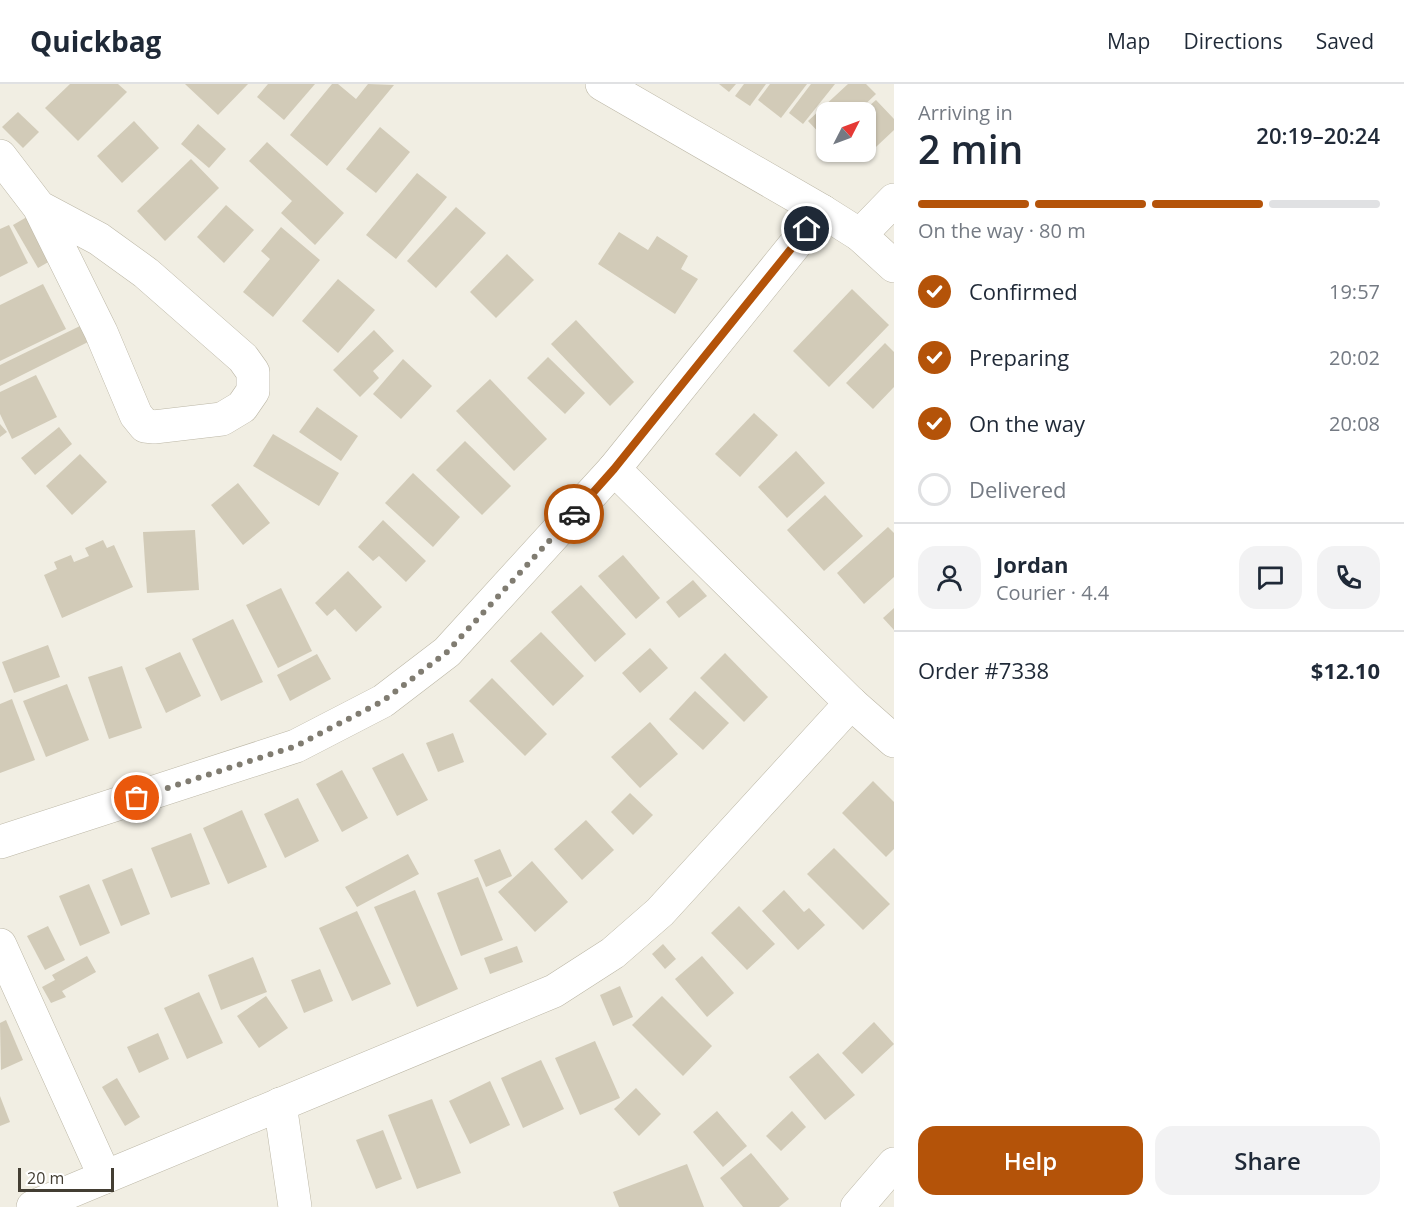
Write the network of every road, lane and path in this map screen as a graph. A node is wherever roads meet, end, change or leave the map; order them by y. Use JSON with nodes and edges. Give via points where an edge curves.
{"nodes":[{"id":1,"x":602,"y":84,"type":"edge"},
{"id":2,"x":0,"y":156,"type":"edge"},
{"id":3,"x":894,"y":200,"type":"edge"},
{"id":4,"x":39,"y":207,"type":"junction"},
{"id":5,"x":822,"y":211,"type":"junction"},
{"id":6,"x":860,"y":235,"type":"junction"},
{"id":7,"x":894,"y":266,"type":"edge"},
{"id":8,"x":614,"y":469,"type":"junction"},
{"id":9,"x":851,"y":703,"type":"junction"},
{"id":10,"x":894,"y":741,"type":"edge"},
{"id":11,"x":0,"y":842,"type":"edge"},
{"id":12,"x":0,"y":945,"type":"edge"},
{"id":13,"x":280,"y":1104,"type":"junction"},
{"id":14,"x":894,"y":1164,"type":"edge"},
{"id":15,"x":105,"y":1177,"type":"junction"},
{"id":16,"x":33,"y":1207,"type":"edge"},
{"id":17,"x":295,"y":1207,"type":"edge"},
{"id":18,"x":857,"y":1207,"type":"edge"}],
"edges":[{"from":1,"to":5,"type":"street"},
{"from":2,"to":4,"type":"street"},
{"from":3,"to":6,"type":"street"},
{"from":4,"to":4,"type":"street","via":[[99,239],[146,273],[243,358],[254,372],[253,391],[242,408],[222,419],[145,426],[136,415],[101,332]]},
{"from":5,"to":6,"type":"street"},
{"from":5,"to":8,"type":"street"},
{"from":6,"to":7,"type":"street"},
{"from":8,"to":9,"type":"street"},
{"from":8,"to":11,"type":"street","via":[[447,652],[383,701],[296,746]]},
{"from":9,"to":10,"type":"street"},
{"from":9,"to":13,"type":"street","via":[[660,912],[613,953],[554,992]]},
{"from":12,"to":15,"type":"street"},
{"from":13,"to":15,"type":"street"},
{"from":13,"to":17,"type":"street"},
{"from":14,"to":18,"type":"street"},
{"from":15,"to":16,"type":"street"}]}
